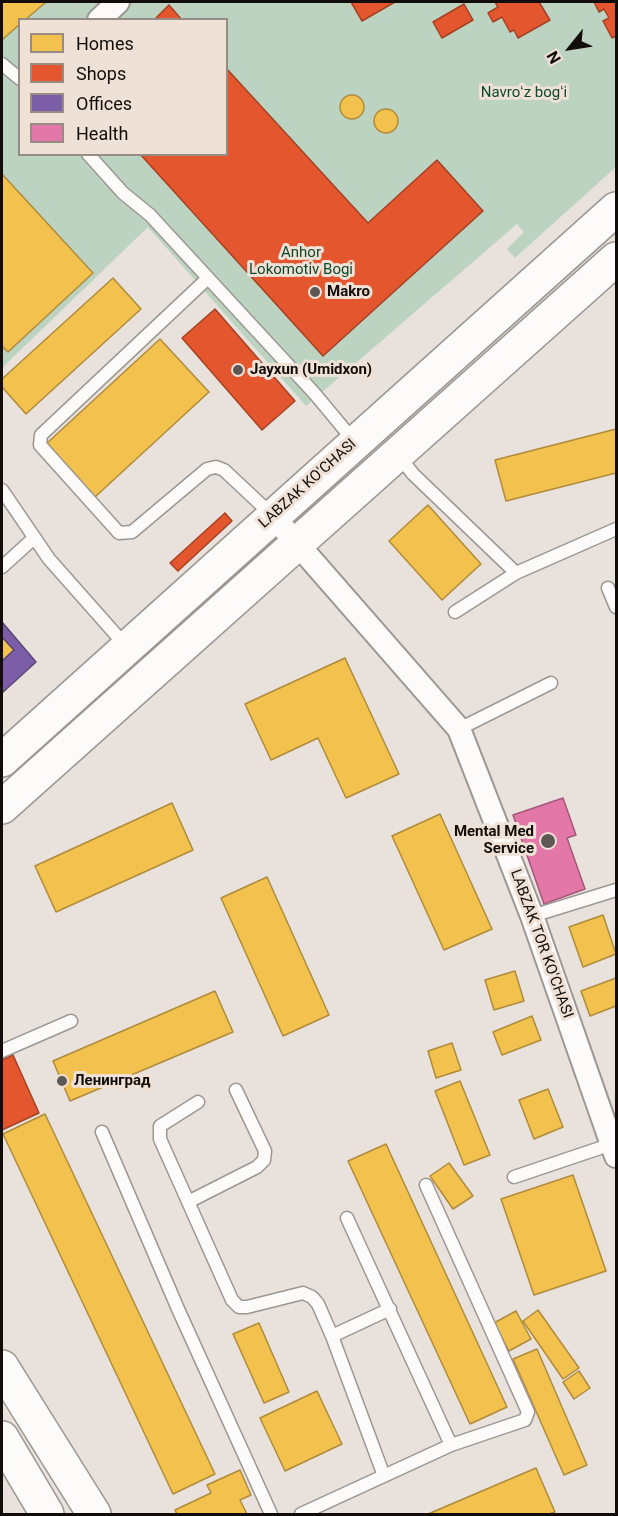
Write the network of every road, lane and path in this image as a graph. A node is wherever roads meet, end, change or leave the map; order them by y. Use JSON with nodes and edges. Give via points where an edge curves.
{"nodes":[{"id":1,"x":118,"y":2,"type":"edge"},
{"id":2,"x":101,"y":18,"type":"edge"},
{"id":3,"x":2,"y":64,"type":"edge"},
{"id":4,"x":18,"y":77,"type":"edge"},
{"id":5,"x":90,"y":156,"type":"edge"},
{"id":6,"x":616,"y":209,"type":"edge"},
{"id":7,"x":563,"y":255,"type":"junction"},
{"id":8,"x":616,"y":259,"type":"edge"},
{"id":9,"x":208,"y":278,"type":"junction"},
{"id":10,"x":588,"y":283,"type":"junction"},
{"id":11,"x":355,"y":442,"type":"junction"},
{"id":12,"x":397,"y":454,"type":"junction"},
{"id":13,"x":2,"y":490,"type":"edge"},
{"id":14,"x":273,"y":516,"type":"junction"},
{"id":15,"x":616,"y":529,"type":"edge"},
{"id":16,"x":34,"y":538,"type":"junction"},
{"id":17,"x":297,"y":543,"type":"junction"},
{"id":18,"x":2,"y":567,"type":"edge"},
{"id":19,"x":516,"y":573,"type":"junction"},
{"id":20,"x":608,"y":588,"type":"dead end"},
{"id":21,"x":616,"y":607,"type":"edge"},
{"id":22,"x":455,"y":612,"type":"dead end"},
{"id":23,"x":127,"y":647,"type":"junction"},
{"id":24,"x":551,"y":683,"type":"dead end"},
{"id":25,"x":459,"y":729,"type":"junction"},
{"id":26,"x":2,"y":759,"type":"edge"},
{"id":27,"x":2,"y":807,"type":"edge"},
{"id":28,"x":616,"y":890,"type":"edge"},
{"id":29,"x":532,"y":916,"type":"junction"},
{"id":30,"x":71,"y":1020,"type":"dead end"},
{"id":31,"x":2,"y":1051,"type":"edge"},
{"id":32,"x":236,"y":1090,"type":"dead end"},
{"id":33,"x":198,"y":1102,"type":"dead end"},
{"id":34,"x":102,"y":1132,"type":"dead end"},
{"id":35,"x":613,"y":1136,"type":"edge"},
{"id":36,"x":514,"y":1177,"type":"dead end"},
{"id":37,"x":426,"y":1185,"type":"dead end"},
{"id":38,"x":188,"y":1202,"type":"junction"},
{"id":39,"x":347,"y":1218,"type":"dead end"},
{"id":40,"x":390,"y":1309,"type":"junction"},
{"id":41,"x":332,"y":1336,"type":"junction"},
{"id":42,"x":2,"y":1367,"type":"edge"},
{"id":43,"x":2,"y":1438,"type":"edge"},
{"id":44,"x":451,"y":1445,"type":"junction"},
{"id":45,"x":384,"y":1476,"type":"junction"},
{"id":46,"x":47,"y":1515,"type":"edge"},
{"id":47,"x":94,"y":1515,"type":"edge"},
{"id":48,"x":271,"y":1515,"type":"edge"},
{"id":49,"x":301,"y":1515,"type":"edge"}],
"edges":[{"from":1,"to":2,"type":"street"},
{"from":3,"to":4,"type":"lane"},
{"from":5,"to":9,"type":"lane"},
{"from":6,"to":7,"type":"main road","name":"LABZAK KO'CHASI"},
{"from":7,"to":10,"type":"main road"},
{"from":7,"to":11,"type":"main road","name":"LABZAK KO'CHASI"},
{"from":8,"to":10,"type":"main road"},
{"from":9,"to":11,"type":"lane"},
{"from":9,"to":14,"type":"lane","via":[[41,435],[40,445],[118,533],[132,532],[207,469],[216,467]]},
{"from":10,"to":12,"type":"main road"},
{"from":11,"to":14,"type":"main road","name":"LABZAK KO'CHASI"},
{"from":12,"to":17,"type":"main road"},
{"from":12,"to":19,"type":"lane"},
{"from":13,"to":16,"type":"lane"},
{"from":14,"to":17,"type":"street","name":"LABZAK TOR KO'CHASI"},
{"from":14,"to":23,"type":"main road","name":"LABZAK KO'CHASI"},
{"from":15,"to":19,"type":"lane"},
{"from":16,"to":18,"type":"lane"},
{"from":16,"to":23,"type":"lane"},
{"from":17,"to":25,"type":"street","name":"LABZAK TOR KO'CHASI"},
{"from":17,"to":27,"type":"main road"},
{"from":19,"to":22,"type":"lane"},
{"from":20,"to":21,"type":"lane"},
{"from":23,"to":26,"type":"main road","name":"LABZAK KO'CHASI"},
{"from":24,"to":25,"type":"lane"},
{"from":25,"to":29,"type":"street","name":"LABZAK TOR KO'CHASI"},
{"from":28,"to":29,"type":"lane"},
{"from":29,"to":35,"type":"street","name":"LABZAK TOR KO'CHASI"},
{"from":30,"to":31,"type":"lane"},
{"from":32,"to":38,"type":"lane","via":[[265,1151],[264,1160]]},
{"from":33,"to":38,"type":"lane","via":[[160,1126],[159,1132]]},
{"from":34,"to":48,"type":"lane"},
{"from":35,"to":36,"type":"lane"},
{"from":37,"to":44,"type":"lane","via":[[528,1412],[525,1420]]},
{"from":38,"to":41,"type":"lane","via":[[232,1300],[239,1307],[303,1293],[318,1304]]},
{"from":39,"to":40,"type":"lane"},
{"from":40,"to":41,"type":"lane"},
{"from":40,"to":44,"type":"lane"},
{"from":41,"to":45,"type":"lane"},
{"from":42,"to":47,"type":"main road"},
{"from":43,"to":46,"type":"main road"},
{"from":44,"to":45,"type":"lane"},
{"from":45,"to":49,"type":"lane"}]}
